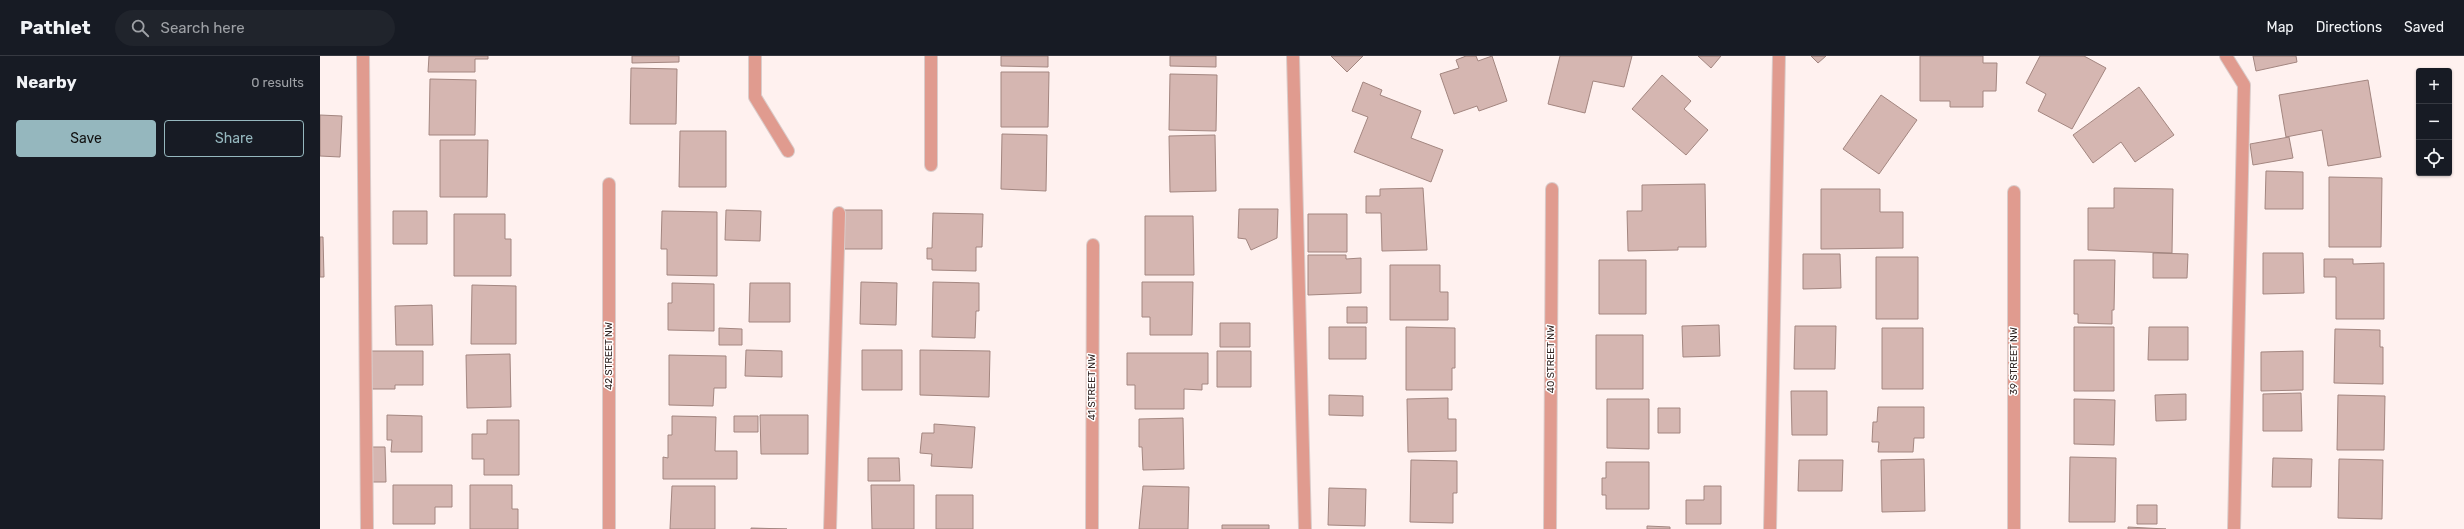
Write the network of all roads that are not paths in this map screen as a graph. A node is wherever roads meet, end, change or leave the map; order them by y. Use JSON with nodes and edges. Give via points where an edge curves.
{"nodes":[{"id":1,"x":363,"y":56,"type":"edge"},
{"id":2,"x":755,"y":56,"type":"edge"},
{"id":3,"x":931,"y":56,"type":"edge"},
{"id":4,"x":1293,"y":56,"type":"edge"},
{"id":5,"x":1779,"y":56,"type":"edge"},
{"id":6,"x":2226,"y":56,"type":"edge"},
{"id":7,"x":788,"y":151,"type":"dead end"},
{"id":8,"x":931,"y":165,"type":"dead end"},
{"id":9,"x":609,"y":184,"type":"dead end"},
{"id":10,"x":1552,"y":189,"type":"dead end"},
{"id":11,"x":2014,"y":192,"type":"dead end"},
{"id":12,"x":839,"y":213,"type":"dead end"},
{"id":13,"x":1093,"y":246,"type":"dead end"},
{"id":14,"x":366,"y":529,"type":"edge"},
{"id":15,"x":609,"y":529,"type":"edge"},
{"id":16,"x":830,"y":529,"type":"edge"},
{"id":17,"x":1092,"y":529,"type":"edge"},
{"id":18,"x":1305,"y":529,"type":"edge"},
{"id":19,"x":1550,"y":529,"type":"edge"},
{"id":20,"x":1770,"y":529,"type":"edge"},
{"id":21,"x":2014,"y":529,"type":"edge"},
{"id":22,"x":2234,"y":529,"type":"edge"}],
"edges":[{"from":1,"to":14,"type":"street"},
{"from":2,"to":7,"type":"street","via":[[755,97]]},
{"from":3,"to":8,"type":"street"},
{"from":4,"to":18,"type":"street"},
{"from":5,"to":20,"type":"street"},
{"from":6,"to":22,"type":"street","via":[[2244,85]]},
{"from":9,"to":15,"type":"street","name":"42 STREET NW"},
{"from":10,"to":19,"type":"street","name":"40 STREET NW"},
{"from":11,"to":21,"type":"street","name":"39 STREET NW"},
{"from":12,"to":16,"type":"street"},
{"from":13,"to":17,"type":"street","name":"41 STREET NW"}]}
